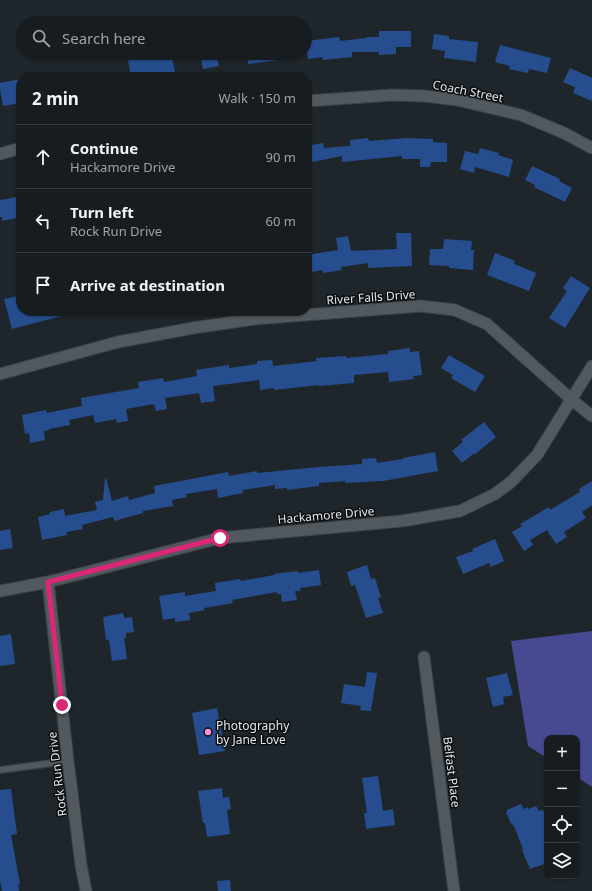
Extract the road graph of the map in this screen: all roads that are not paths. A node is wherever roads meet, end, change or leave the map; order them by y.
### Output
1 (312, 101) edge
2 (592, 148) edge
3 (16, 149) edge
4 (0, 154) edge
5 (312, 314) edge
6 (293, 316) edge
7 (592, 366) edge
8 (0, 374) edge
9 (572, 400) junction
10 (592, 416) edge
11 (48, 582) junction
12 (0, 591) edge
13 (424, 657) dead end
14 (68, 761) junction
15 (0, 770) edge
16 (86, 891) edge
17 (454, 891) edge

1 - 2 street, Coach Street
3 - 4 street
5 - 9 street, River Falls Drive
6 - 8 street, River Falls Drive
7 - 9 street, Hackamore Drive
9 - 10 street, River Falls Drive
9 - 11 street, Hackamore Drive
11 - 12 street, Hackamore Drive
11 - 14 street, Rock Run Drive
13 - 17 street, Belfast Place
14 - 15 lane
14 - 16 street, Rock Run Drive

